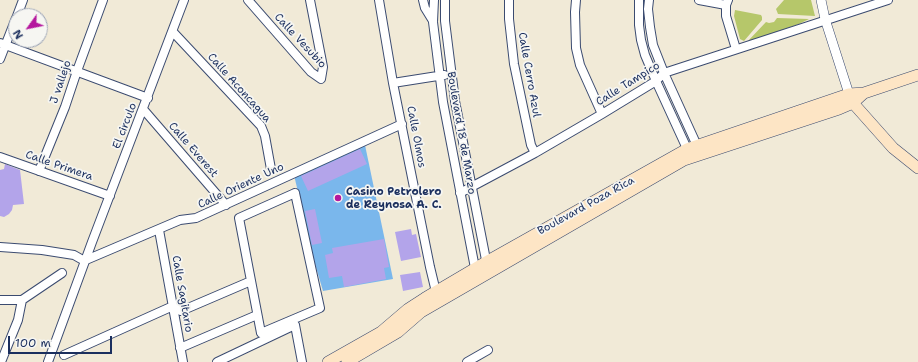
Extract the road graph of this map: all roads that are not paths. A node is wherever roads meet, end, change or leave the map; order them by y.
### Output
1 (103, 0) edge
2 (184, 0) edge
3 (248, 0) edge
4 (310, 0) edge
5 (378, 0) edge
6 (423, 0) edge
7 (434, 0) edge
8 (445, 0) edge
9 (509, 0) edge
10 (576, 0) edge
11 (639, 0) edge
12 (649, 0) edge
13 (700, 0) edge
14 (821, 0) edge
15 (888, 0) edge
16 (727, 3) edge
17 (826, 19) junction
18 (433, 22) junction
19 (172, 32) junction
20 (8, 34) edge
21 (3, 44) edge
22 (736, 49) junction
23 (0, 59) edge
24 (77, 71) junction
25 (664, 73) junction
26 (452, 74) junction
27 (440, 75) junction
28 (918, 75) edge
29 (656, 81) junction
30 (393, 83) junction
31 (148, 98) junction
32 (851, 99) junction
33 (143, 109) junction
34 (602, 114) junction
35 (402, 124) junction
36 (694, 152) junction
37 (535, 153) junction
38 (0, 157) edge
39 (916, 165) edge
40 (270, 169) dead end
41 (40, 171) junction
42 (472, 188) junction
43 (460, 193) junction
44 (110, 196) junction
45 (226, 205) junction
46 (158, 230) junction
47 (0, 247) edge
48 (86, 260) junction
49 (482, 270) junction
50 (62, 273) dead end
51 (251, 281) junction
52 (437, 297) junction
53 (0, 300) edge
54 (22, 300) junction
55 (173, 306) junction
56 (257, 314) junction
57 (54, 346) junction
58 (180, 348) junction
59 (488, 350) dead end
60 (64, 359) edge
61 (1, 362) edge
62 (48, 362) edge
63 (183, 362) edge
64 (217, 362) edge
65 (302, 362) edge
66 (328, 362) edge
67 (347, 362) edge
68 (467, 362) edge

1 - 24 street, J vallejo
2 - 19 street, El circulo
3 - 4 street, Calle Vesubio
5 - 30 street, Calle Olmos
6 - 18 street
7 - 18 street, Boulevard 18 de Marzo
8 - 26 street, Boulevard 18 de Marzo
9 - 37 street, Calle Cerro Azul
10 - 34 street
11 - 29 street
12 - 25 street
13 - 16 street
14 - 17 street
15 - 17 street, Calle Tampico
16 - 22 street
17 - 22 street, Calle Tampico
17 - 32 street
18 - 27 street, Boulevard 18 de Marzo
19 - 31 street, El circulo
19 - 40 street, Calle Aconcagua
20 - 21 street
21 - 23 street
21 - 24 street
22 - 25 street, Calle Tampico
24 - 31 street
24 - 41 street, J vallejo
25 - 29 street, Calle Tampico
25 - 36 street
26 - 27 street
26 - 42 street, Boulevard 18 de Marzo
27 - 30 street
27 - 43 street, Boulevard 18 de Marzo
28 - 32 main road, Boulevard Poza Rica
29 - 34 street, Calle Tampico
29 - 36 street
30 - 35 street, Calle Olmos
31 - 33 street, El circulo
32 - 36 main road, Boulevard Poza Rica
32 - 39 main road
33 - 44 street, El circulo
33 - 45 street, Calle Everest
34 - 37 street, Calle Tampico
35 - 45 street, Calle Oriente Uno
35 - 52 street, Calle Olmos
36 - 49 main road, Boulevard Poza Rica
37 - 42 street, Calle Tampico
38 - 41 street, Calle Primera
41 - 44 street, Calle Primera
42 - 43 street, Calle Tampico
42 - 49 street, Boulevard 18 de Marzo
43 - 49 street, Boulevard 18 de Marzo
44 - 48 street, El circulo
45 - 46 street, Calle Oriente Uno
46 - 48 street, Calle Oriente Uno
46 - 55 street, Calle Sagitario
47 - 48 street
48 - 57 street, El circulo
49 - 52 main road, Boulevard Poza Rica
50 - 54 street
51 - 55 street
51 - 56 street
51 - 56 street
52 - 66 main road, Boulevard Poza Rica
52 - 67 main road, Boulevard Poza Rica
53 - 54 street
54 - 61 street
55 - 58 street, Calle Sagitario
55 - 60 street
56 - 58 street
57 - 60 street
57 - 62 street, El circulo
58 - 63 street, Calle Sagitario
59 - 68 street
64 - 65 street

